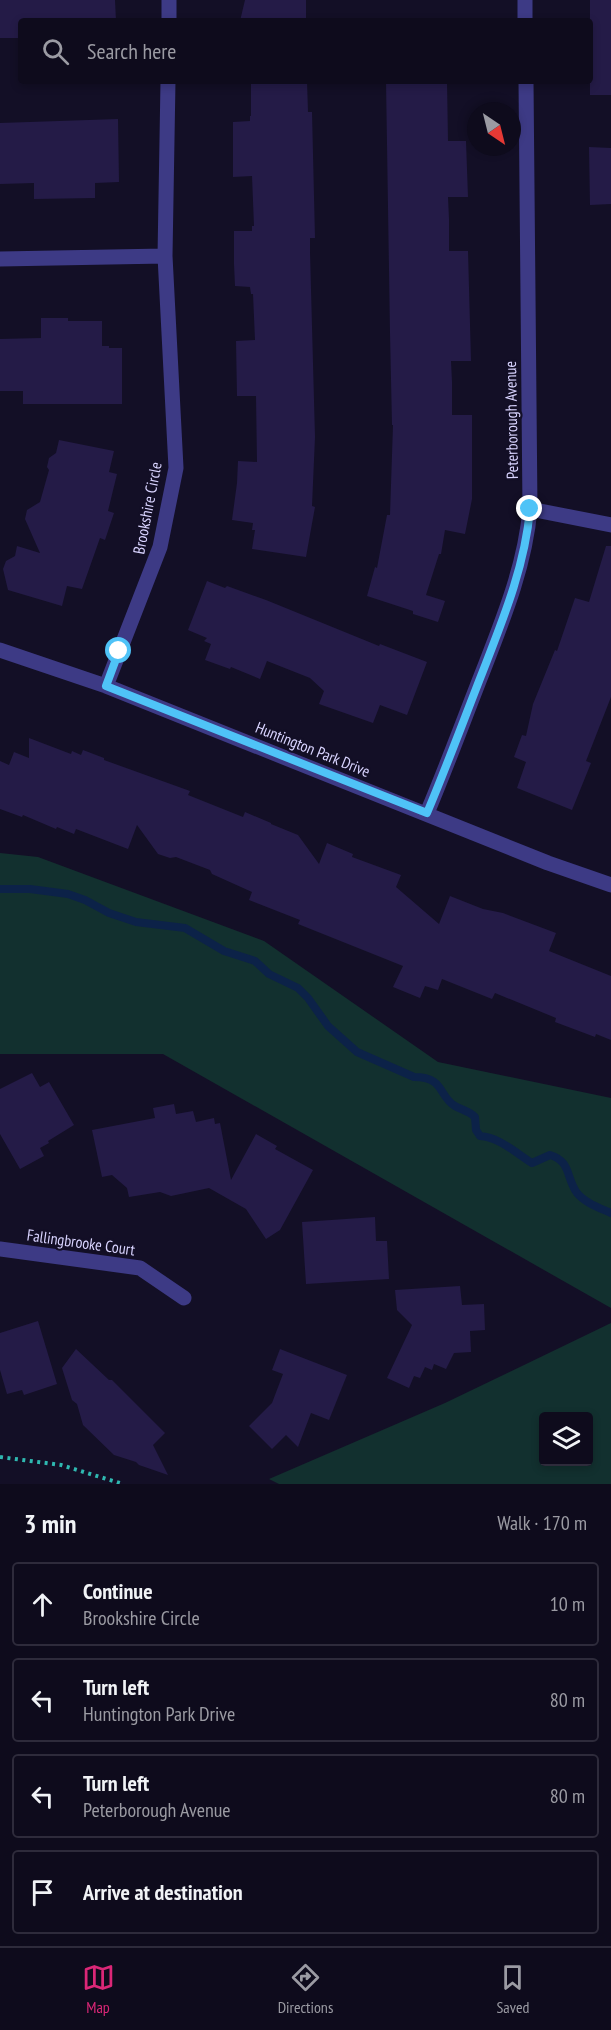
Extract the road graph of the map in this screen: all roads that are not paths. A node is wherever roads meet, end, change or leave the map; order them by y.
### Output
1 (169, 0) edge
2 (525, 0) edge
3 (169, 18) edge
4 (525, 18) edge
5 (168, 84) edge
6 (526, 84) edge
7 (165, 256) junction
8 (0, 259) edge
9 (530, 509) junction
10 (611, 525) edge
11 (0, 650) edge
12 (106, 686) junction
13 (427, 813) junction
14 (611, 885) edge
15 (0, 1249) edge
16 (184, 1298) dead end

1 - 3 street
2 - 4 street
5 - 7 street, Brookshire Circle
6 - 9 street, Peterborough Avenue
7 - 8 street
7 - 12 street, Brookshire Circle
9 - 10 street
9 - 13 street, Peterborough Avenue
11 - 12 street, Huntington Park Drive
12 - 13 street, Huntington Park Drive
13 - 14 street, Huntington Park Drive
15 - 16 street, Fallingbrooke Court

